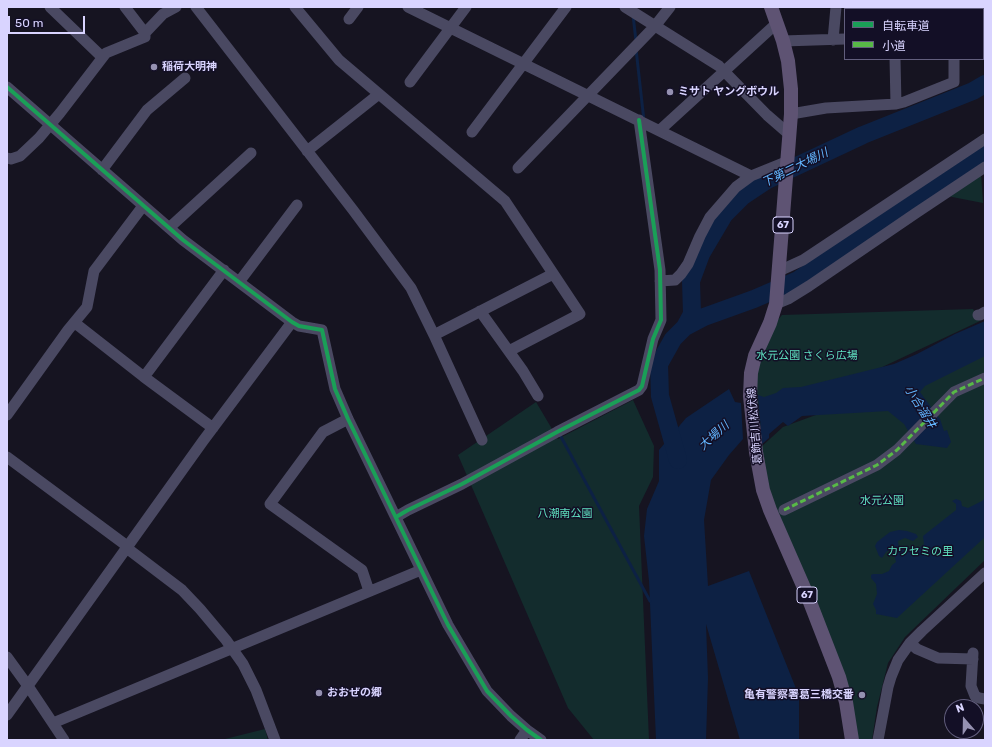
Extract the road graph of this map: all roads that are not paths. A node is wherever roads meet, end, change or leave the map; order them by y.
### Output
1 (50, 7) edge
2 (125, 7) edge
3 (176, 7) edge
4 (196, 7) edge
5 (295, 7) edge
6 (358, 7) edge
7 (408, 7) edge
8 (466, 7) edge
9 (566, 7) edge
10 (625, 7) edge
11 (670, 7) edge
12 (771, 7) edge
13 (836, 7) edge
14 (967, 8) edge
15 (985, 8) edge
16 (349, 19) dead end
17 (777, 23) junction
18 (655, 26) junction
19 (451, 28) junction
20 (145, 33) junction
21 (844, 39) edge
22 (833, 40) junction
23 (783, 41) junction
24 (102, 57) junction
25 (895, 60) edge
26 (954, 60) edge
27 (524, 64) junction
28 (724, 72) junction
29 (185, 78) dead end
30 (410, 82) dead end
31 (7, 87) edge
32 (378, 94) junction
33 (588, 96) junction
34 (896, 104) junction
35 (792, 114) junction
36 (639, 120) junction
37 (50, 125) junction
38 (660, 130) junction
39 (472, 132) dead end
40 (790, 135) junction
41 (985, 139) edge
42 (307, 151) junction
43 (251, 153) dead end
44 (7, 158) edge
45 (788, 167) junction
46 (985, 167) edge
47 (518, 168) dead end
48 (102, 170) junction
49 (751, 176) junction
50 (297, 205) dead end
51 (143, 206) junction
52 (168, 228) junction
53 (224, 270) junction
54 (779, 272) junction
55 (553, 274) junction
56 (660, 280) junction
57 (239, 282) junction
58 (777, 300) junction
59 (480, 311) junction
60 (75, 322) junction
61 (292, 322) junction
62 (434, 335) junction
63 (509, 351) junction
64 (144, 377) junction
65 (985, 378) edge
66 (538, 396) dead end
67 (7, 414) edge
68 (348, 419) junction
69 (213, 428) junction
70 (482, 440) dead end
71 (7, 457) edge
72 (784, 510) dead end
73 (396, 518) junction
74 (128, 549) junction
75 (421, 570) junction
76 (985, 573) edge
77 (369, 591) junction
78 (910, 643) junction
79 (233, 649) junction
80 (7, 657) edge
81 (28, 686) junction
82 (985, 699) edge
83 (7, 715) edge
84 (53, 723) junction
85 (528, 730) junction
86 (64, 740) edge
87 (275, 740) edge
88 (520, 740) edge
89 (541, 740) edge
90 (852, 740) edge
91 (878, 740) edge

1 - 24 street
2 - 20 street
3 - 20 street
4 - 42 street
5 - 32 street
6 - 16 street
7 - 19 street
8 - 19 street
9 - 27 street
10 - 18 street
11 - 18 street
12 - 17 main road, 葛飾吉川松伏線 / 67
13 - 22 street
14 - 15 street
17 - 23 main road, 葛飾吉川松伏線 / 67
17 - 28 street
18 - 28 street
18 - 33 street
19 - 27 street
19 - 30 street
20 - 24 street
21 - 22 street
22 - 23 street
23 - 35 main road, 葛飾吉川松伏線 / 67
24 - 37 street
25 - 34 street
26 - 34 street
27 - 33 street
27 - 39 street
28 - 38 street
28 - 40 street
29 - 48 street
31 - 37 street
32 - 42 street
32 - 55 street
33 - 36 street
33 - 47 street
34 - 35 street
35 - 40 main road, 葛飾吉川松伏線 / 67
36 - 38 street
36 - 56 street
37 - 44 street
37 - 48 street
38 - 49 street
40 - 45 main road, 葛飾吉川松伏線 / 67
41 - 54 street
42 - 62 street
43 - 52 street
45 - 49 street
45 - 54 main road, 葛飾吉川松伏線 / 67
46 - 58 street
48 - 51 street
49 - 56 street
50 - 57 street
51 - 52 street
51 - 60 street
52 - 53 street
53 - 57 street
53 - 64 street
54 - 58 main road, 葛飾吉川松伏線 / 67
55 - 59 street
55 - 63 street
56 - 73 street
57 - 61 street
58 - 90 main road, 葛飾吉川松伏線 / 67
59 - 62 street
59 - 63 street
60 - 64 street
60 - 67 street
61 - 68 street
61 - 69 street
62 - 70 street
63 - 66 street
64 - 69 street
65 - 72 street
68 - 73 street
68 - 77 street
69 - 74 street
71 - 74 street
73 - 75 street
74 - 79 street
74 - 81 street
75 - 77 street
75 - 85 street
76 - 78 street
77 - 79 street
78 - 82 street
78 - 91 street
79 - 84 street
79 - 87 street
80 - 81 street
81 - 83 street
81 - 84 street
84 - 86 street
85 - 88 street
85 - 89 street

